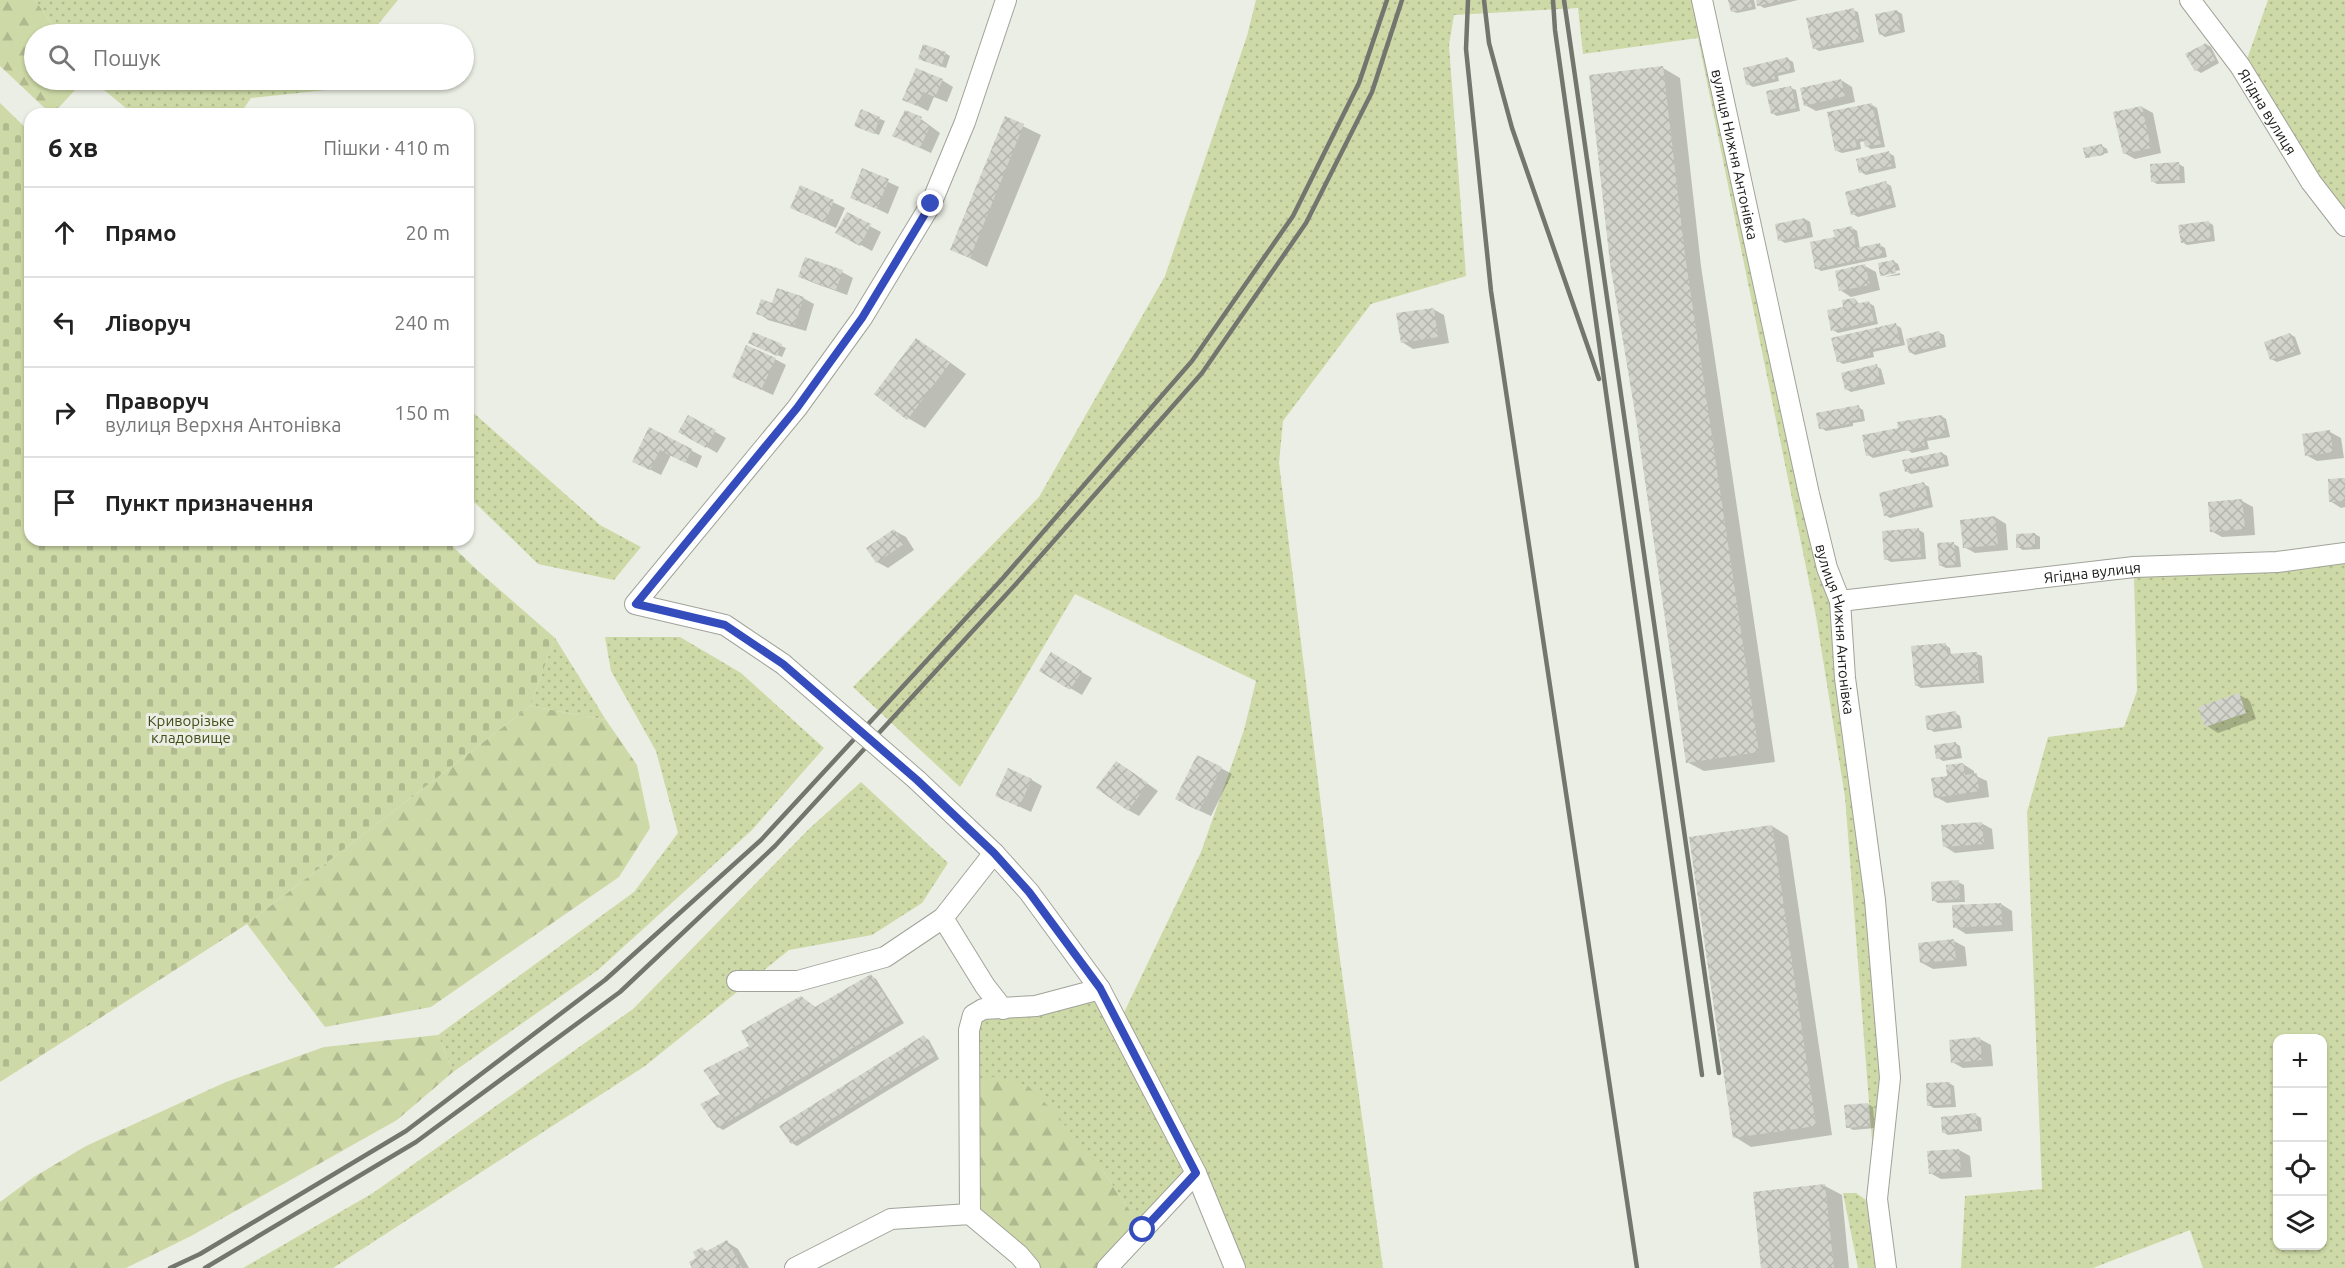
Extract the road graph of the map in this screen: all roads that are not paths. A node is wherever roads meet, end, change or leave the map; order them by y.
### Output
1 (1006, 0) edge
2 (1702, 0) edge
3 (2190, 0) edge
4 (2345, 226) edge
5 (2345, 553) edge
6 (1840, 601) junction
7 (994, 853) junction
8 (943, 918) junction
9 (737, 981) dead end
10 (1100, 988) junction
11 (1003, 1010) junction
12 (1196, 1173) junction
13 (970, 1214) junction
14 (795, 1268) edge
15 (1030, 1268) edge
16 (1107, 1268) edge
17 (1235, 1268) edge
18 (1886, 1268) edge

1 - 7 street, bridge
2 - 6 street, вулиця Нижня Антонівка
3 - 4 street, Ягідна вулиця
5 - 6 street, Ягідна вулиця
6 - 18 street, вулиця Нижня Антонівка
7 - 8 street
7 - 10 street
8 - 9 street
8 - 11 street
10 - 11 street
10 - 12 street
11 - 13 street
12 - 16 street
12 - 17 street
13 - 14 street
13 - 15 street

